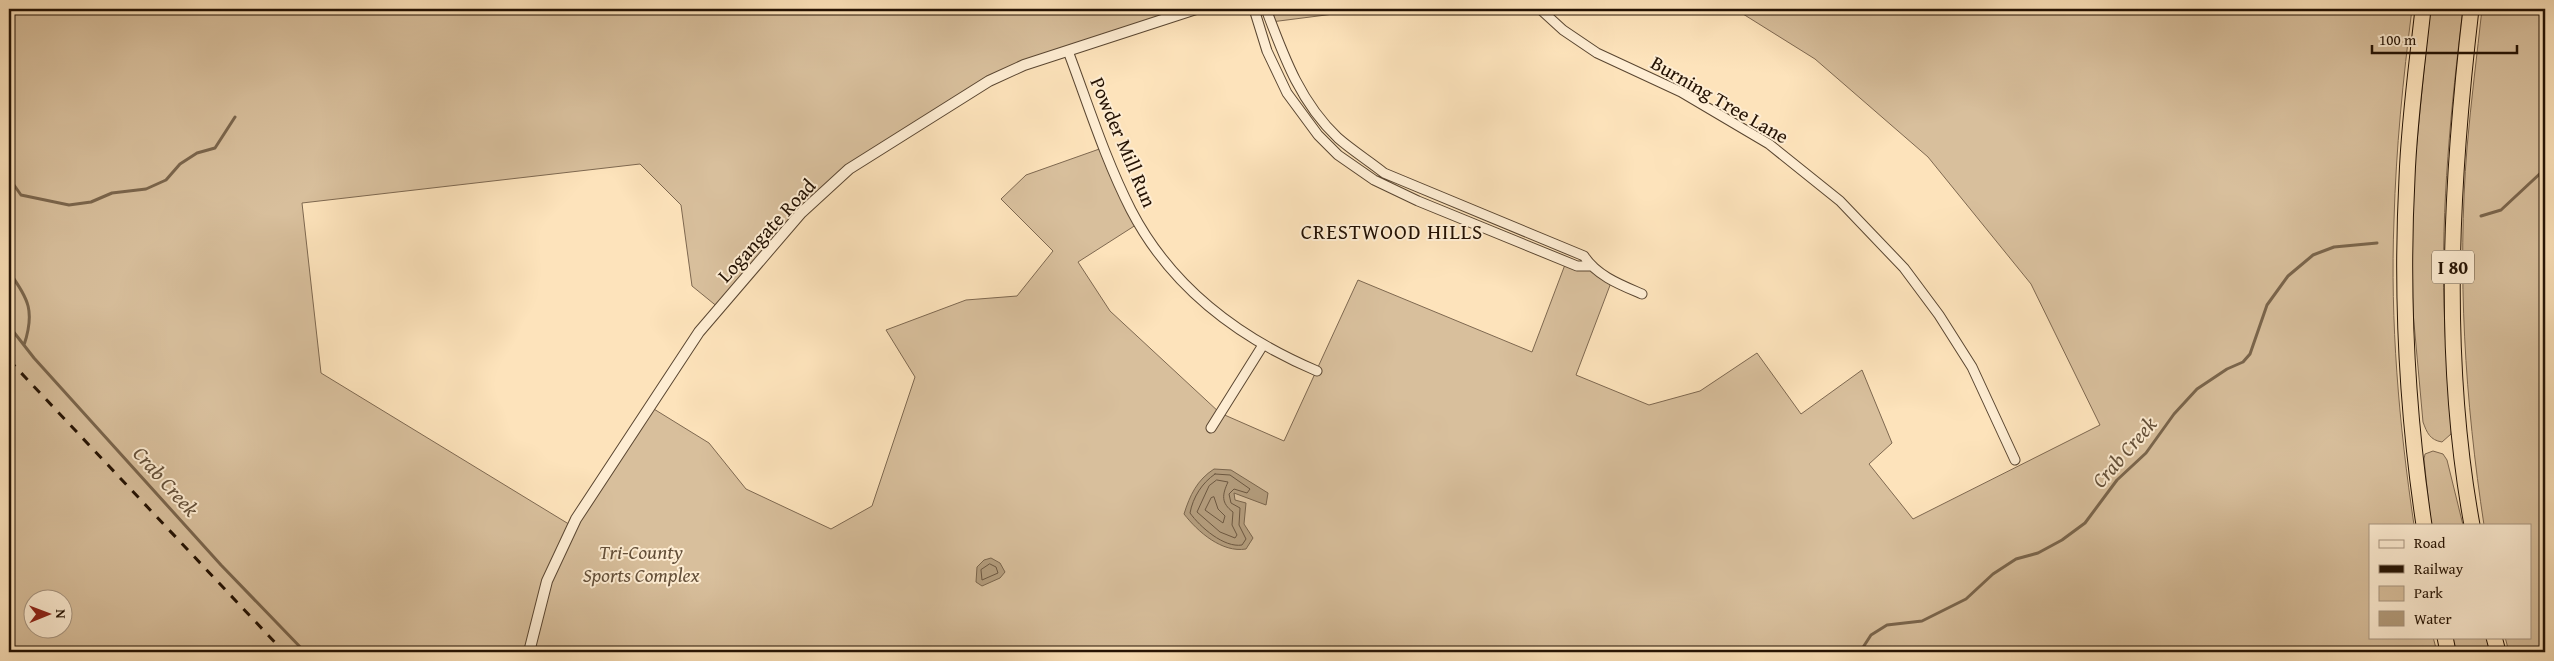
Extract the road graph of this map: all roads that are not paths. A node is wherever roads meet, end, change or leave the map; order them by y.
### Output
1 (1196, 9) edge
2 (1254, 9) edge
3 (1266, 9) edge
4 (1540, 9) edge
5 (2423, 9) edge
6 (2471, 9) edge
7 (1068, 50) junction
8 (1384, 173) junction
9 (1379, 182) junction
10 (1591, 266) junction
11 (1642, 294) dead end
12 (1263, 345) junction
13 (1317, 371) dead end
14 (1211, 428) dead end
15 (2015, 460) dead end
16 (2424, 524) edge
17 (2472, 524) edge
18 (2444, 638) edge
19 (2494, 638) edge
20 (529, 652) edge
21 (2448, 652) edge
22 (2498, 652) edge

1 - 7 street, Logangate Road
2 - 9 street
3 - 8 street
4 - 15 street, Burning Tree Lane
5 - 16 highway, I 80
6 - 17 highway, I 80
7 - 12 street, Powder Mill Run
7 - 20 street, Logangate Road
8 - 9 street
8 - 10 street
9 - 10 street
10 - 11 street
12 - 13 street, Powder Mill Run
12 - 14 street
18 - 21 highway
19 - 22 highway

